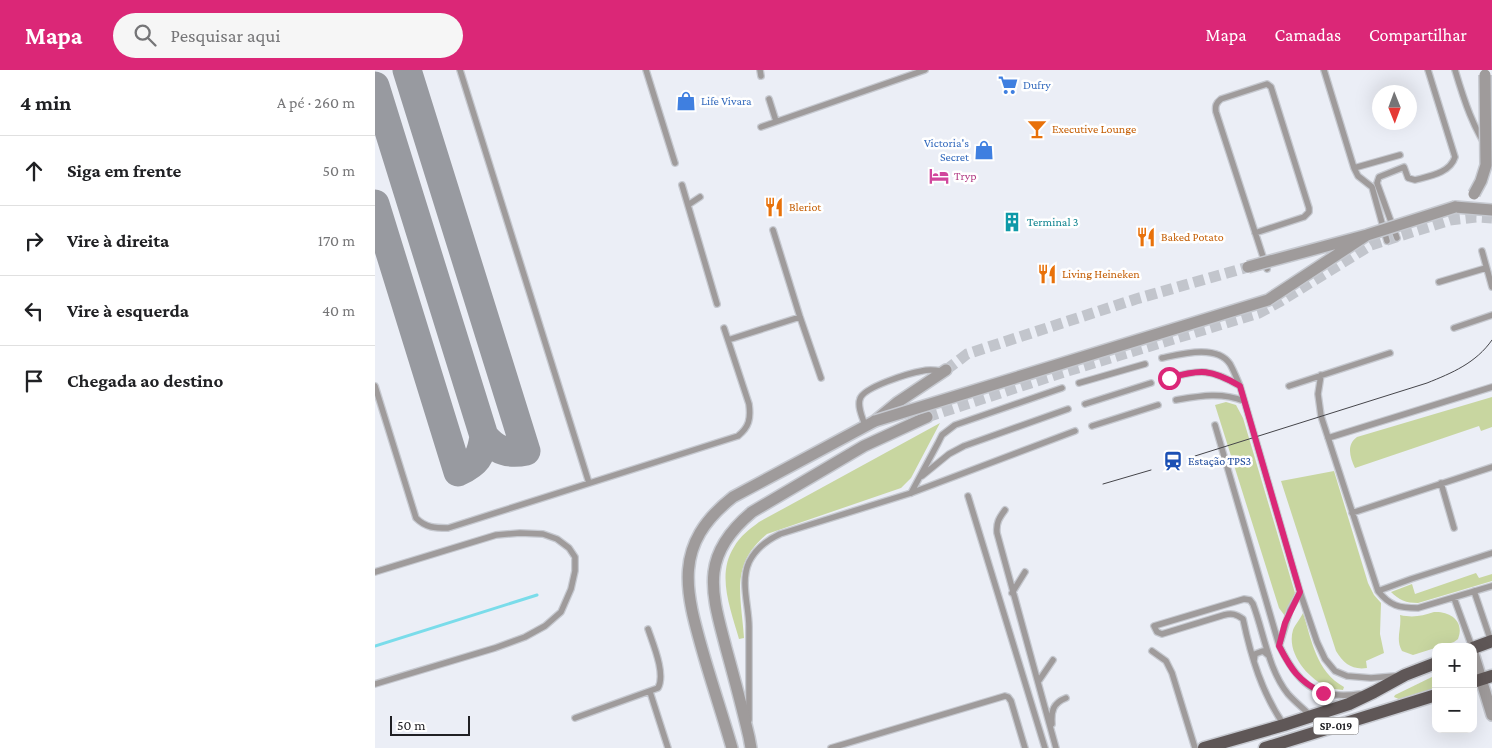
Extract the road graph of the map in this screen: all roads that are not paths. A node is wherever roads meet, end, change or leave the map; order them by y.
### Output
1 (460, 70) edge
2 (646, 70) edge
3 (925, 70) edge
4 (1324, 70) edge
5 (1428, 70) edge
6 (1455, 70) edge
7 (1485, 70) edge
8 (769, 99) dead end
9 (776, 121) junction
10 (761, 127) dead end
11 (1400, 155) dead end
12 (1492, 155) edge
13 (675, 163) dead end
14 (1353, 168) junction
15 (681, 185) dead end
16 (700, 197) dead end
17 (688, 205) junction
18 (1455, 207) junction
19 (1492, 210) edge
20 (773, 230) dead end
21 (1255, 233) junction
22 (1367, 236) junction
23 (1397, 238) dead end
24 (1387, 241) dead end
25 (1482, 251) dead end
26 (1248, 267) tunnel mouth
27 (1487, 268) junction
28 (1267, 269) dead end
29 (1439, 282) dead end
30 (1492, 287) edge
31 (717, 304) dead end
32 (1492, 315) edge
33 (799, 317) junction
34 (724, 328) dead end
35 (1454, 328) dead end
36 (728, 340) junction
37 (1389, 353) dead end
38 (1162, 358) dead end
39 (1145, 364) dead end
40 (945, 371) joint
41 (1321, 375) junction
42 (821, 378) dead end
43 (1169, 378) dead end
44 (1079, 383) dead end
45 (1151, 383) dead end
46 (375, 386) edge
47 (1240, 386) junction
48 (1289, 386) dead end
49 (1492, 387) edge
50 (1062, 388) dead end
51 (1176, 400) dead end
52 (1244, 401) junction
53 (1085, 404) dead end
54 (1158, 405) dead end
55 (1068, 409) dead end
56 (927, 416) tunnel mouth
57 (870, 423) junction
58 (1215, 425) dead end
59 (1092, 426) dead end
60 (885, 430) dead end
61 (1075, 431) dead end
62 (1328, 438) junction
63 (863, 446) junction
64 (1492, 467) edge
65 (919, 479) junction
66 (589, 483) junction
67 (1441, 483) junction
68 (911, 493) junction
69 (968, 496) dead end
70 (1005, 510) dead end
71 (1352, 513) junction
72 (1454, 528) dead end
73 (1492, 553) edge
74 (375, 572) edge
75 (1025, 572) dead end
76 (1492, 586) edge
77 (1378, 591) junction
78 (1473, 591) junction
79 (1300, 592) junction
80 (1012, 593) junction
81 (1454, 598) junction
82 (648, 629) dead end
83 (1471, 643) edge
84 (1491, 643) edge
85 (1279, 646) junction
86 (1477, 646) edge
87 (1153, 651) dead end
88 (1270, 658) junction
89 (1053, 660) dead end
90 (1254, 662) junction
91 (1432, 664) edge
92 (1477, 664) edge
93 (1405, 675) junction
94 (1482, 680) edge
95 (1038, 682) junction
96 (375, 684) edge
97 (650, 692) junction
98 (1374, 692) junction
99 (1432, 696) edge
100 (1066, 698) dead end
101 (1492, 715) edge
102 (1312, 717) junction
103 (575, 718) dead end
104 (1284, 725) junction
105 (1052, 736) junction
106 (750, 743) edge
107 (668, 748) edge
108 (732, 748) edge
109 (831, 748) edge
110 (1025, 748) edge
111 (1045, 748) edge
112 (1056, 748) edge
113 (1195, 748) edge
114 (1204, 748) edge
115 (1265, 748) edge

1 - 66 lane
2 - 13 lane
3 - 9 lane
4 - 14 lane
5 - 23 lane
6 - 12 lane
7 - 18 street, bridge
8 - 9 lane
9 - 10 lane
11 - 14 lane
14 - 24 lane
15 - 17 lane
16 - 17 lane
17 - 31 lane
18 - 19 street
18 - 22 street, bridge
20 - 33 lane
21 - 21 lane
21 - 28 lane
22 - 26 street, bridge
22 - 57 street, bridge
25 - 27 lane
27 - 29 lane
27 - 30 lane
32 - 35 lane
33 - 36 lane
33 - 42 lane
34 - 36 lane
36 - 66 lane
37 - 41 lane
38 - 47 lane
39 - 44 lane
40 - 57 street
40 - 57 lane
41 - 48 lane
41 - 62 lane
43 - 47 lane
45 - 53 lane
46 - 66 lane
47 - 52 lane
49 - 62 lane
50 - 65 lane
51 - 52 lane
52 - 79 lane
54 - 59 lane
55 - 65 lane
56 - 63 street
57 - 108 street
58 - 85 lane
60 - 63 lane
61 - 68 lane
62 - 71 lane
63 - 106 street
64 - 67 lane
65 - 68 lane
67 - 71 lane
67 - 72 lane
68 - 106 lane
69 - 111 lane
70 - 80 lane
71 - 77 lane
73 - 77 lane
74 - 96 lane
75 - 80 lane
76 - 78 lane
77 - 81 lane
78 - 81 lane
78 - 84 lane
79 - 85 lane
79 - 93 lane
80 - 95 lane
81 - 83 lane
82 - 97 lane
84 - 86 main road
85 - 98 lane
87 - 113 lane
88 - 90 lane
88 - 90 lane
88 - 102 lane
89 - 95 lane
90 - 104 lane
91 - 93 main road, SP-019
92 - 94 street
93 - 98 main road, SP-019
94 - 101 street
95 - 105 lane
97 - 103 lane
97 - 107 lane
98 - 102 main road, SP-019
99 - 115 main road, SP-019
100 - 105 lane
102 - 104 main road, SP-019
104 - 114 main road, SP-019
105 - 112 lane
109 - 110 lane

